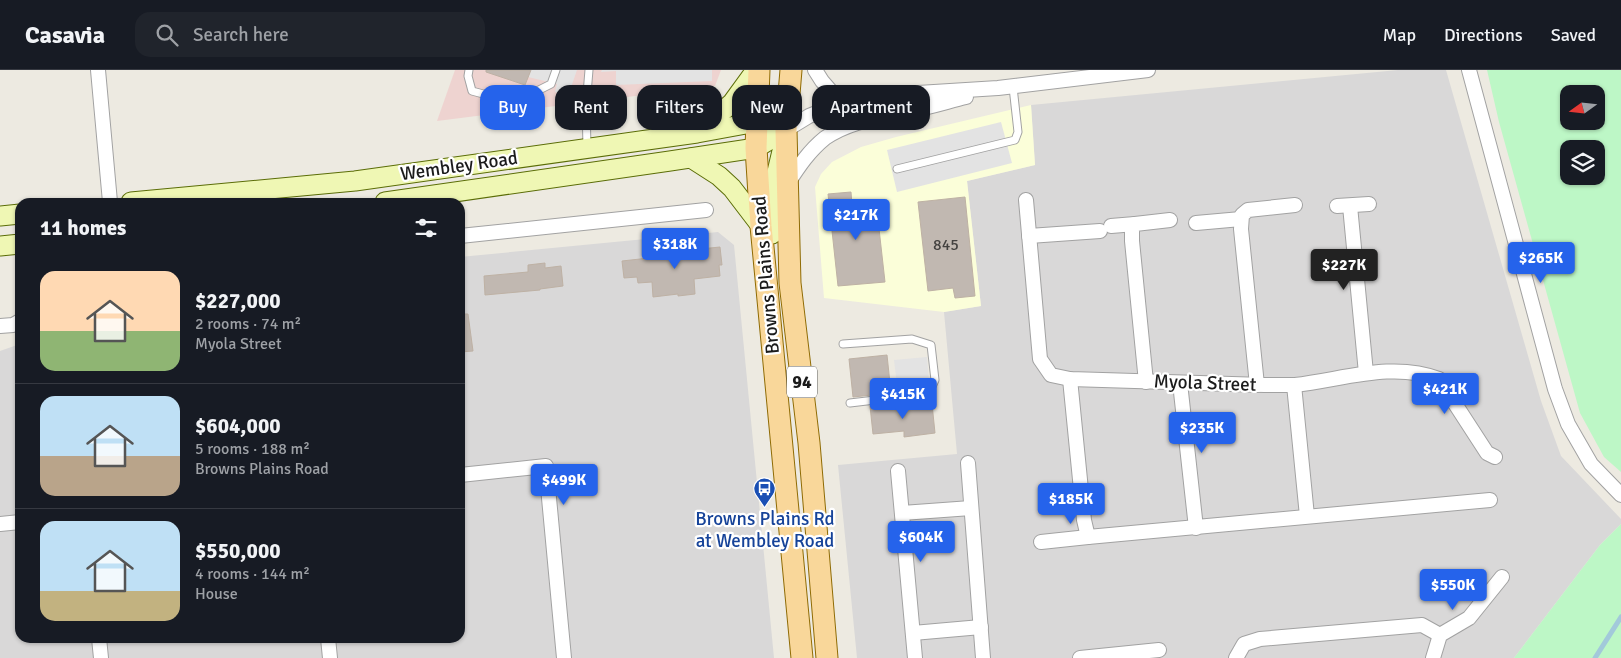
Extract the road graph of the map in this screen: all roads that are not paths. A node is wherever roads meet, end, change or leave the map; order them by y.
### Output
1 (98, 70) edge
2 (469, 70) edge
3 (556, 70) edge
4 (589, 70) edge
5 (758, 70) edge
6 (791, 70) edge
7 (815, 70) edge
8 (1148, 70) edge
9 (1469, 70) edge
10 (758, 85) edge
11 (790, 85) edge
12 (825, 85) edge
13 (1013, 87) junction
14 (998, 88) junction
15 (930, 92) edge
16 (732, 127) edge
17 (757, 130) edge
18 (786, 130) junction
19 (697, 133) junction
20 (587, 148) junction
21 (756, 148) junction
22 (691, 158) junction
23 (897, 169) dead end
24 (787, 184) junction
25 (110, 198) edge
26 (174, 198) edge
27 (413, 198) edge
28 (1026, 200) dead end
29 (1369, 204) dead end
30 (1295, 205) dead end
31 (706, 210) dead end
32 (15, 214) edge
33 (0, 216) edge
34 (1241, 219) junction
35 (1170, 220) dead end
36 (1196, 223) dead end
37 (1136, 224) junction
38 (761, 226) junction
39 (465, 235) edge
40 (1029, 236) junction
41 (15, 244) edge
42 (0, 246) edge
43 (768, 286) junction
44 (15, 324) edge
45 (0, 326) edge
46 (843, 344) dead end
47 (1366, 373) junction
48 (1070, 379) junction
49 (1146, 382) junction
50 (1180, 383) junction
51 (1257, 385) junction
52 (1294, 385) junction
53 (850, 403) dead end
54 (1495, 457) dead end
55 (968, 464) dead end
56 (898, 471) dead end
57 (465, 474) edge
58 (1621, 495) edge
59 (1490, 500) dead end
60 (971, 508) junction
61 (902, 513) junction
62 (1307, 516) junction
63 (15, 522) edge
64 (0, 524) edge
65 (1196, 528) junction
66 (1088, 537) junction
67 (1041, 542) dead end
68 (1502, 578) dead end
69 (981, 627) junction
70 (912, 633) junction
71 (1440, 635) junction
72 (100, 643) edge
73 (328, 643) edge
74 (1159, 650) dead end
75 (1105, 657) edge
76 (101, 658) edge
77 (330, 658) edge
78 (564, 658) edge
79 (802, 658) edge
80 (827, 658) edge
81 (915, 658) edge
82 (983, 658) edge
83 (1080, 658) edge
84 (1236, 658) edge
85 (1432, 658) edge

1 - 25 street
2 - 3 lane
4 - 20 lane
5 - 10 main road, Browns Plains Road / 94
5 - 19 main road
6 - 11 main road, Browns Plains Road / 94
7 - 12 street
8 - 13 street, Wembley Road
9 - 58 street
13 - 14 street, Wembley Road
13 - 23 lane
14 - 15 street, Wembley Road
14 - 24 street, Wembley Road
16 - 19 main road, Wembley Road
17 - 21 main road, Browns Plains Road / 94
18 - 21 main road, Wembley Road
18 - 24 main road, Browns Plains Road / 94
18 - 43 main road
19 - 20 main road, Wembley Road
20 - 26 main road, Wembley Road
21 - 22 main road, Wembley Road
21 - 38 main road, Browns Plains Road / 94
22 - 27 main road, Wembley Road
22 - 38 main road
24 - 80 main road, Browns Plains Road / 94
28 - 40 street, Myola Street
29 - 47 street
30 - 34 street
31 - 39 street
32 - 33 main road
34 - 36 street
34 - 51 street
35 - 37 street
37 - 40 street
37 - 49 street
38 - 43 main road, Browns Plains Road / 94
40 - 48 street, Myola Street
41 - 42 main road
43 - 79 main road, Browns Plains Road / 94
44 - 45 street
46 - 53 lane
47 - 52 street, Myola Street
47 - 54 street, Myola Street
48 - 49 street, Myola Street
48 - 66 street
49 - 50 street, Myola Street
50 - 51 street, Myola Street
50 - 65 street
51 - 52 street, Myola Street
52 - 62 street
55 - 60 street
56 - 61 street
57 - 78 street
59 - 62 street
60 - 61 street
60 - 69 street
61 - 70 street
62 - 65 street
63 - 64 street
65 - 66 street
66 - 67 street
68 - 71 street
69 - 70 street
69 - 82 street
70 - 81 street
71 - 84 street
71 - 85 street
72 - 76 street
73 - 77 street
74 - 75 street
75 - 83 street

